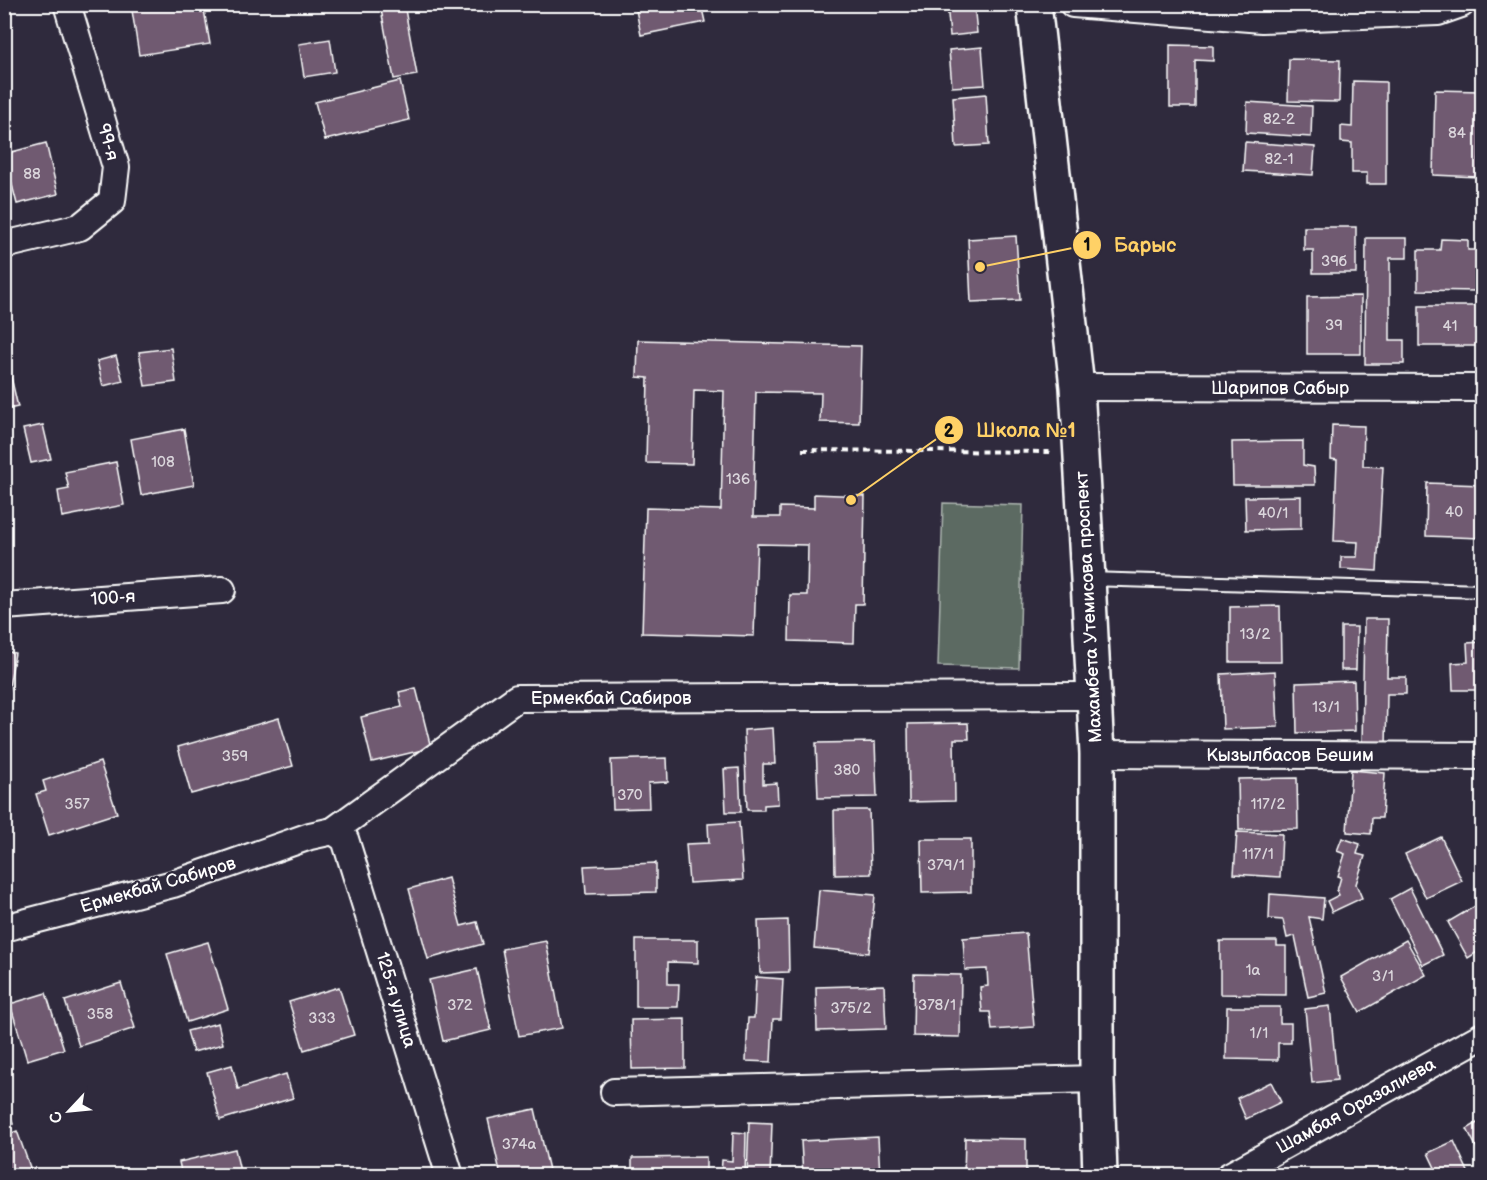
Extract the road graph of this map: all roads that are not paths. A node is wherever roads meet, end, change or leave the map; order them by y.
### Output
1 (67, 4) edge
2 (1034, 4) edge
3 (1073, 4) edge
4 (1461, 4) edge
5 (4, 245) edge
6 (1077, 387) junction
7 (1482, 388) edge
8 (1088, 579) junction
9 (222, 590) dead end
10 (1482, 591) edge
11 (4, 606) edge
12 (1094, 696) junction
13 (1097, 754) junction
14 (1482, 756) edge
15 (333, 831) junction
16 (4, 928) edge
17 (1482, 1036) edge
18 (1097, 1079) junction
19 (614, 1092) dead end
20 (450, 1176) edge
21 (1100, 1176) edge
22 (1229, 1176) edge

1 - 5 street, 99-я
2 - 6 street, Махамбета Утемисова проспект
3 - 4 street
6 - 7 street, Шарипов Сабыр
6 - 8 street, Махамбета Утемисова проспект
8 - 10 lane
8 - 12 street, Махамбета Утемисова проспект
9 - 11 street, 100-я
12 - 13 street, Махамбета Утемисова проспект
12 - 15 street, Ермекбай Сабиров
13 - 14 street, Кызылбасов Бешим
13 - 18 street, Махамбета Утемисова проспект
15 - 16 street, Ермекбай Сабиров
15 - 20 street, 125-я улица
17 - 22 street, Шамбая Оразалиева
18 - 19 street
18 - 21 street, Махамбета Утемисова проспект

